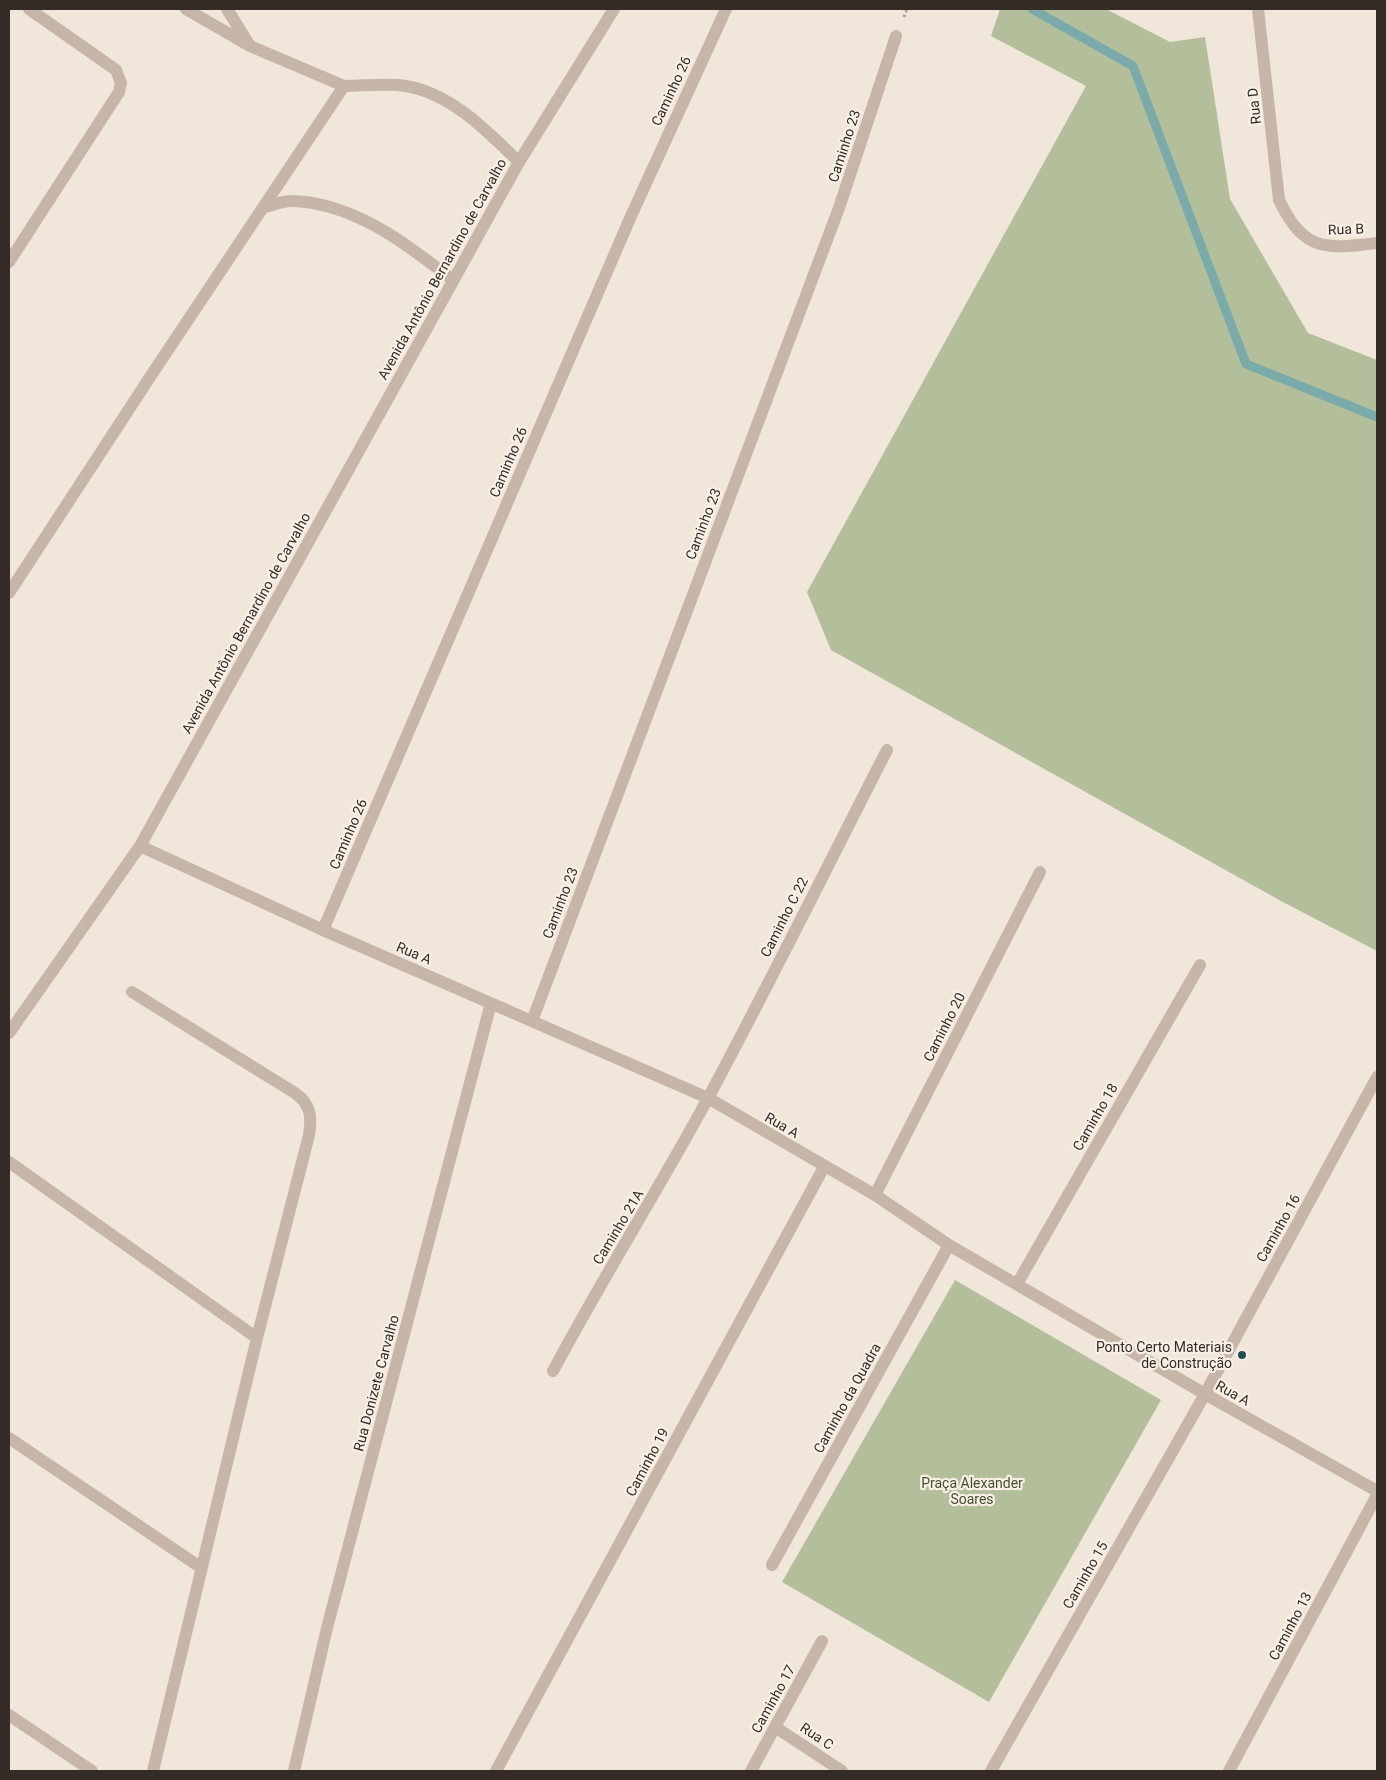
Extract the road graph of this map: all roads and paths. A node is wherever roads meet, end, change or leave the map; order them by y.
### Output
1 (30, 9) edge
2 (186, 9) edge
3 (226, 9) edge
4 (614, 9) edge
5 (726, 9) edge
6 (1258, 9) edge
7 (896, 36) dead end
8 (250, 46) junction
9 (344, 86) junction
10 (520, 162) junction
11 (1279, 200) joint
12 (265, 207) junction
13 (1377, 243) edge
14 (9, 262) edge
15 (453, 280) junction
16 (9, 593) edge
17 (887, 750) dead end
18 (140, 846) junction
19 (1040, 872) dead end
20 (322, 930) junction
21 (1200, 965) dead end
22 (132, 992) dead end
23 (491, 1003) junction
24 (532, 1021) junction
25 (9, 1033) edge
26 (1377, 1077) edge
27 (708, 1098) junction
28 (9, 1162) edge
29 (824, 1166) junction
30 (875, 1196) junction
31 (949, 1245) junction
32 (1017, 1284) junction
33 (257, 1338) junction
34 (553, 1370) dead end
35 (1205, 1394) junction
36 (9, 1438) edge
37 (1377, 1493) edge
38 (772, 1565) dead end
39 (200, 1567) junction
40 (822, 1641) dead end
41 (9, 1715) edge
42 (775, 1726) junction
43 (92, 1771) edge
44 (153, 1771) edge
45 (294, 1771) edge
46 (496, 1771) edge
47 (751, 1771) edge
48 (842, 1771) edge
49 (991, 1771) edge
50 (1229, 1771) edge

1 - 14 street
2 - 8 street
3 - 8 street
4 - 10 street
5 - 20 street, Caminho 26
6 - 11 street, Rua D
7 - 24 street, Caminho 23
8 - 9 street
9 - 10 street, Avenida Antônio Bernardino de Carvalho
9 - 12 street
10 - 15 street, Avenida Antônio Bernardino de Carvalho
11 - 13 street, Rua B
12 - 15 street
12 - 16 street
15 - 18 street, Avenida Antônio Bernardino de Carvalho
17 - 27 street, Caminho C 22
18 - 20 street, Rua A
18 - 25 street, Avenida Antônio Bernardino de Carvalho
19 - 30 street, Caminho 20
20 - 23 street, Rua A
21 - 32 street, Caminho 18
22 - 33 street
23 - 24 street, Rua A
23 - 45 street, Rua Donizete Carvalho
24 - 27 street, Rua A
26 - 35 street, Caminho 16
27 - 29 street, Rua A
27 - 34 street, Caminho 21A
28 - 33 street
29 - 30 street, Rua A
29 - 46 street, Caminho 19
30 - 31 street, Rua A
31 - 32 street, Rua A
31 - 38 street, Caminho da Quadra
32 - 35 street, Rua A
33 - 39 street
35 - 37 street, Rua A
35 - 49 street, Caminho 15
36 - 39 street
37 - 50 street, Caminho 13
39 - 44 street
40 - 42 street, Caminho 17
41 - 43 street
42 - 47 street, Caminho 17
42 - 48 street, Rua C

